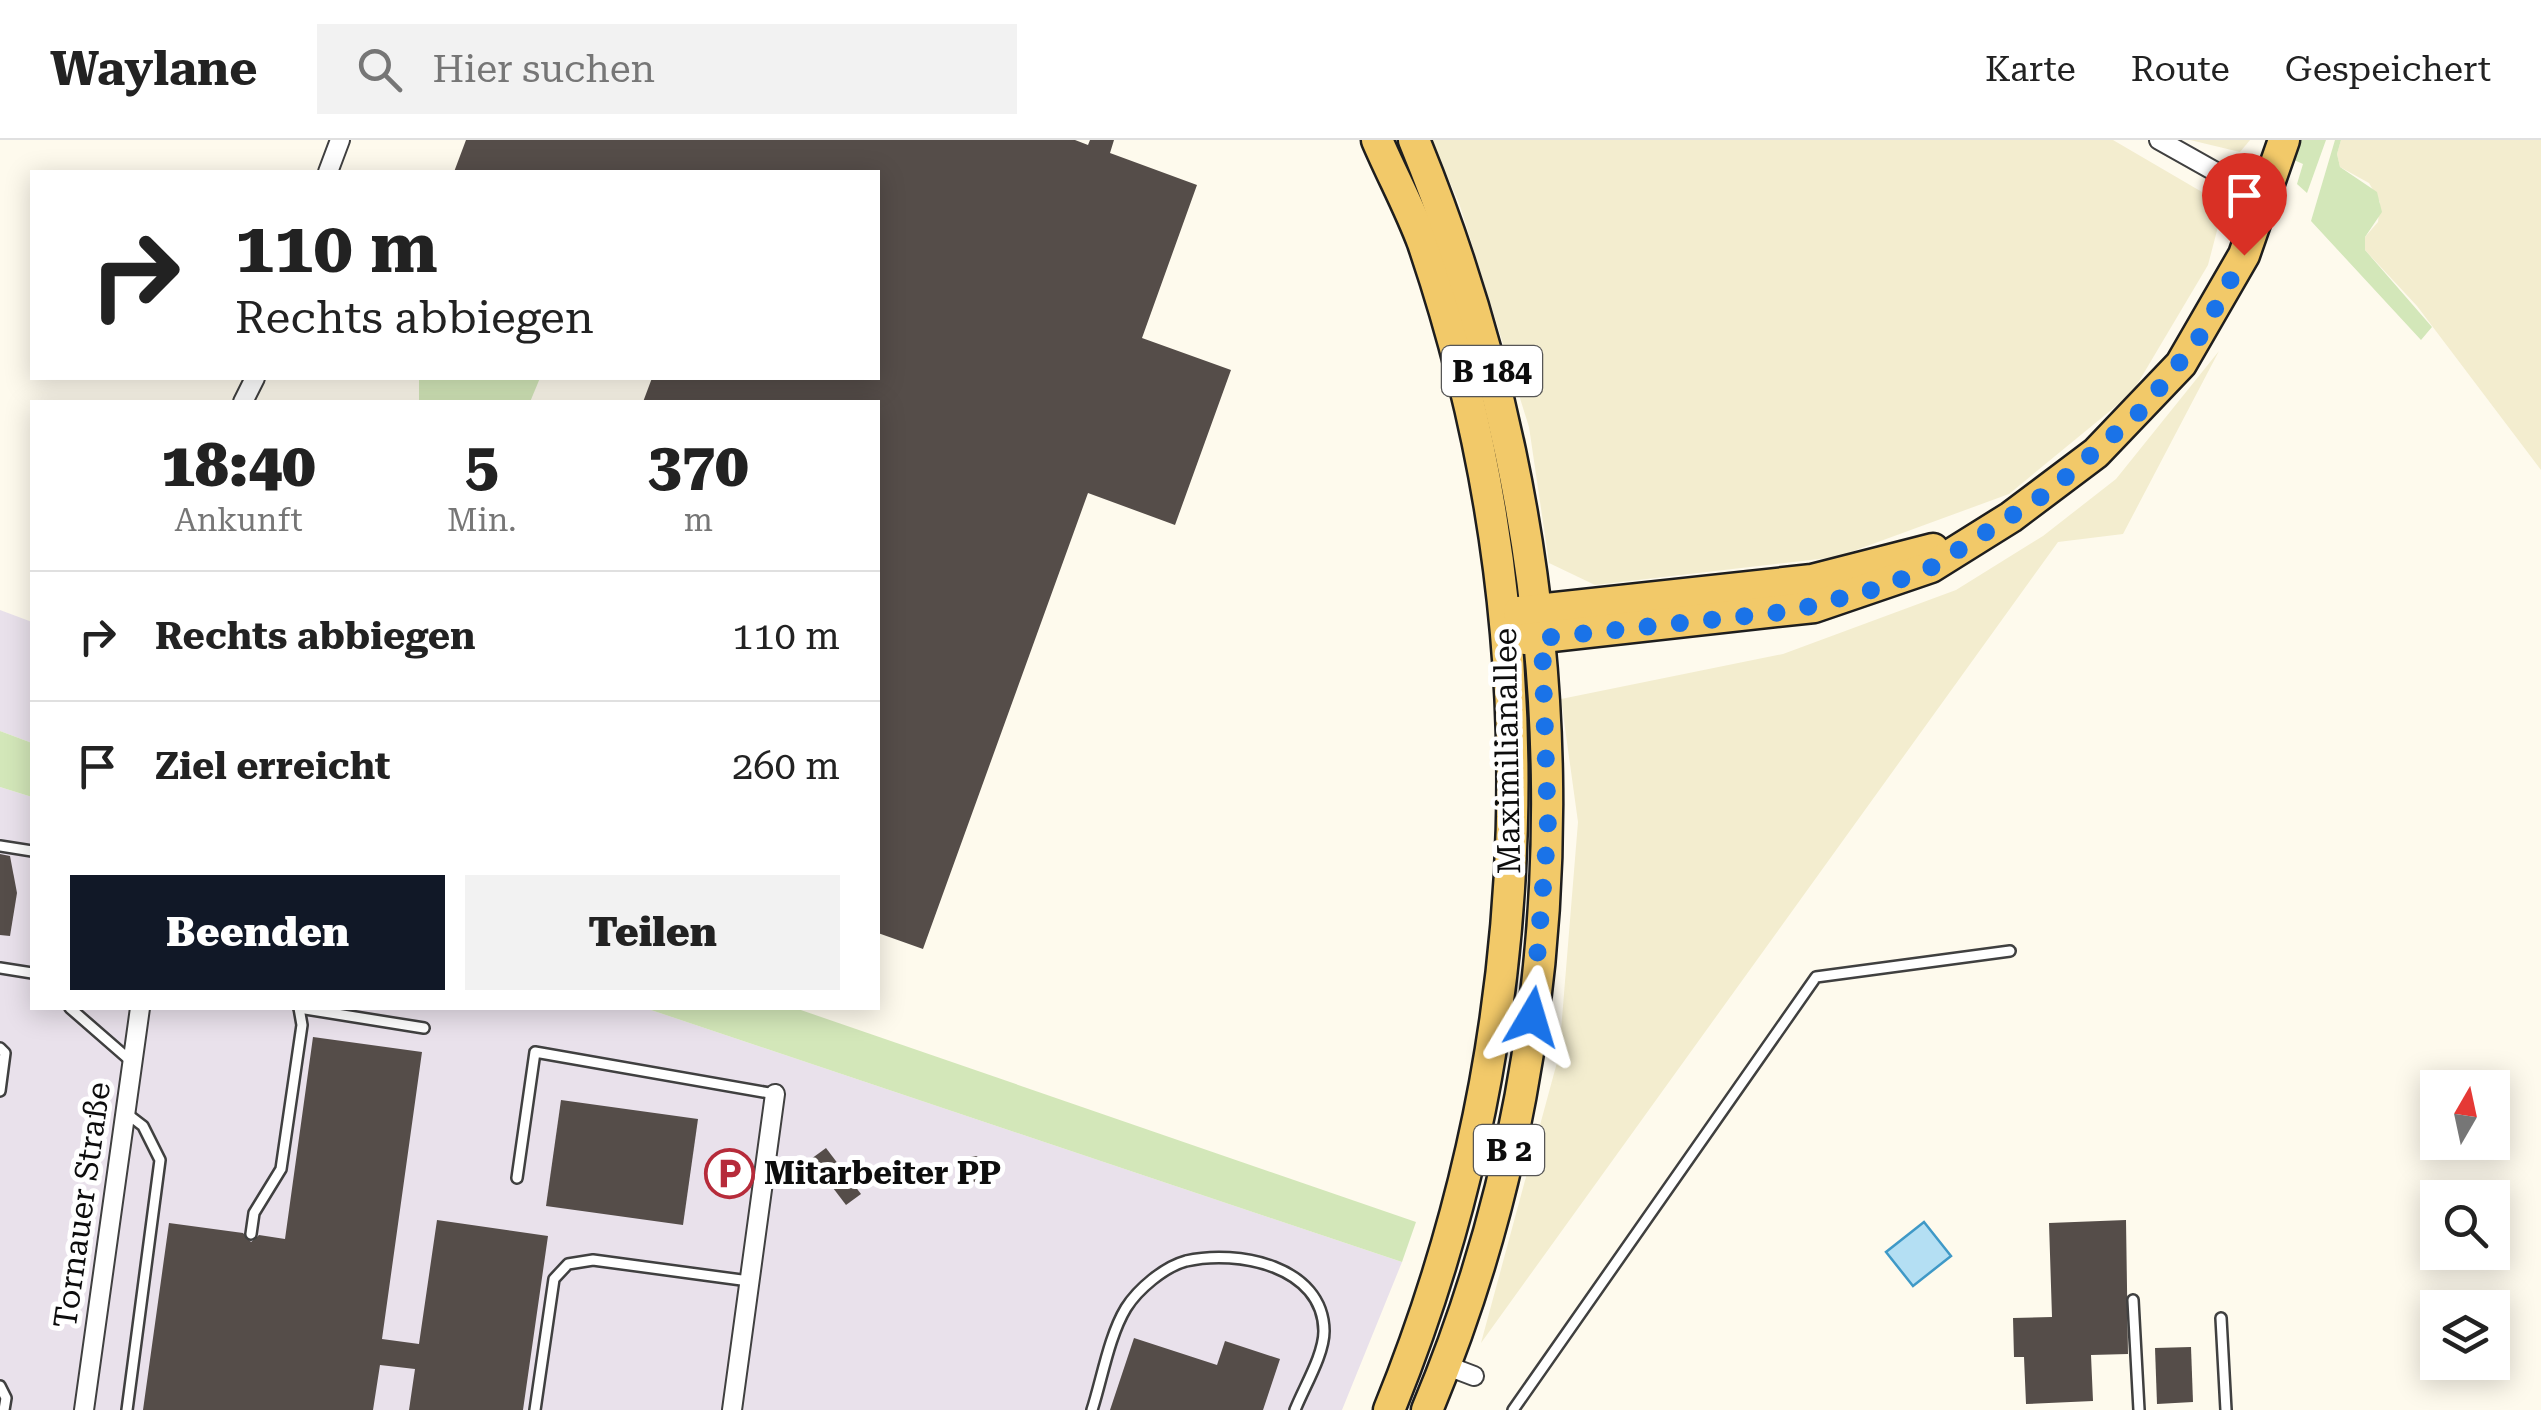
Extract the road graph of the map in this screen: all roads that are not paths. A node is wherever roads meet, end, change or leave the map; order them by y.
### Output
1 (340, 140) edge
2 (1377, 140) edge
3 (1414, 140) edge
4 (2159, 140) edge
5 (2284, 140) edge
6 (329, 170) edge
7 (2264, 199) junction
8 (1540, 624) junction
9 (1507, 627) junction
10 (0, 846) edge
11 (30, 851) edge
12 (2010, 952) dead end
13 (0, 968) edge
14 (30, 973) edge
15 (72, 1010) edge
16 (140, 1010) edge
17 (300, 1010) edge
18 (312, 1010) edge
19 (424, 1028) dead end
20 (0, 1048) edge
21 (132, 1062) junction
22 (0, 1091) edge
23 (774, 1094) joint
24 (125, 1112) junction
25 (517, 1178) dead end
26 (251, 1234) dead end
27 (749, 1281) junction
28 (2133, 1300) dead end
29 (2221, 1318) dead end
30 (0, 1386) edge
31 (4, 1410) edge
32 (84, 1410) edge
33 (128, 1410) edge
34 (535, 1410) edge
35 (732, 1410) edge
36 (1092, 1410) edge
37 (1296, 1410) edge
38 (1389, 1410) edge
39 (1428, 1410) edge
40 (1513, 1410) edge
41 (2139, 1410) edge
42 (2226, 1410) edge

1 - 6 street
2 - 9 main road, B 184
3 - 8 main road, Maximilianallee / B 184
4 - 7 street
5 - 7 main road
7 - 8 main road
8 - 9 main road
8 - 39 main road, Maximilianallee / B 2
9 - 38 main road, Maximilianallee / B 2
10 - 11 lane
12 - 40 lane
13 - 14 lane
15 - 21 lane
16 - 21 street, Tornauer Straße
17 - 26 lane
18 - 19 lane
20 - 22 lane
21 - 24 street, Tornauer Straße
23 - 25 lane
23 - 27 street
24 - 32 street, Tornauer Straße
24 - 33 lane
27 - 34 lane
27 - 35 street
28 - 41 lane
29 - 42 lane
30 - 31 lane
36 - 37 lane

